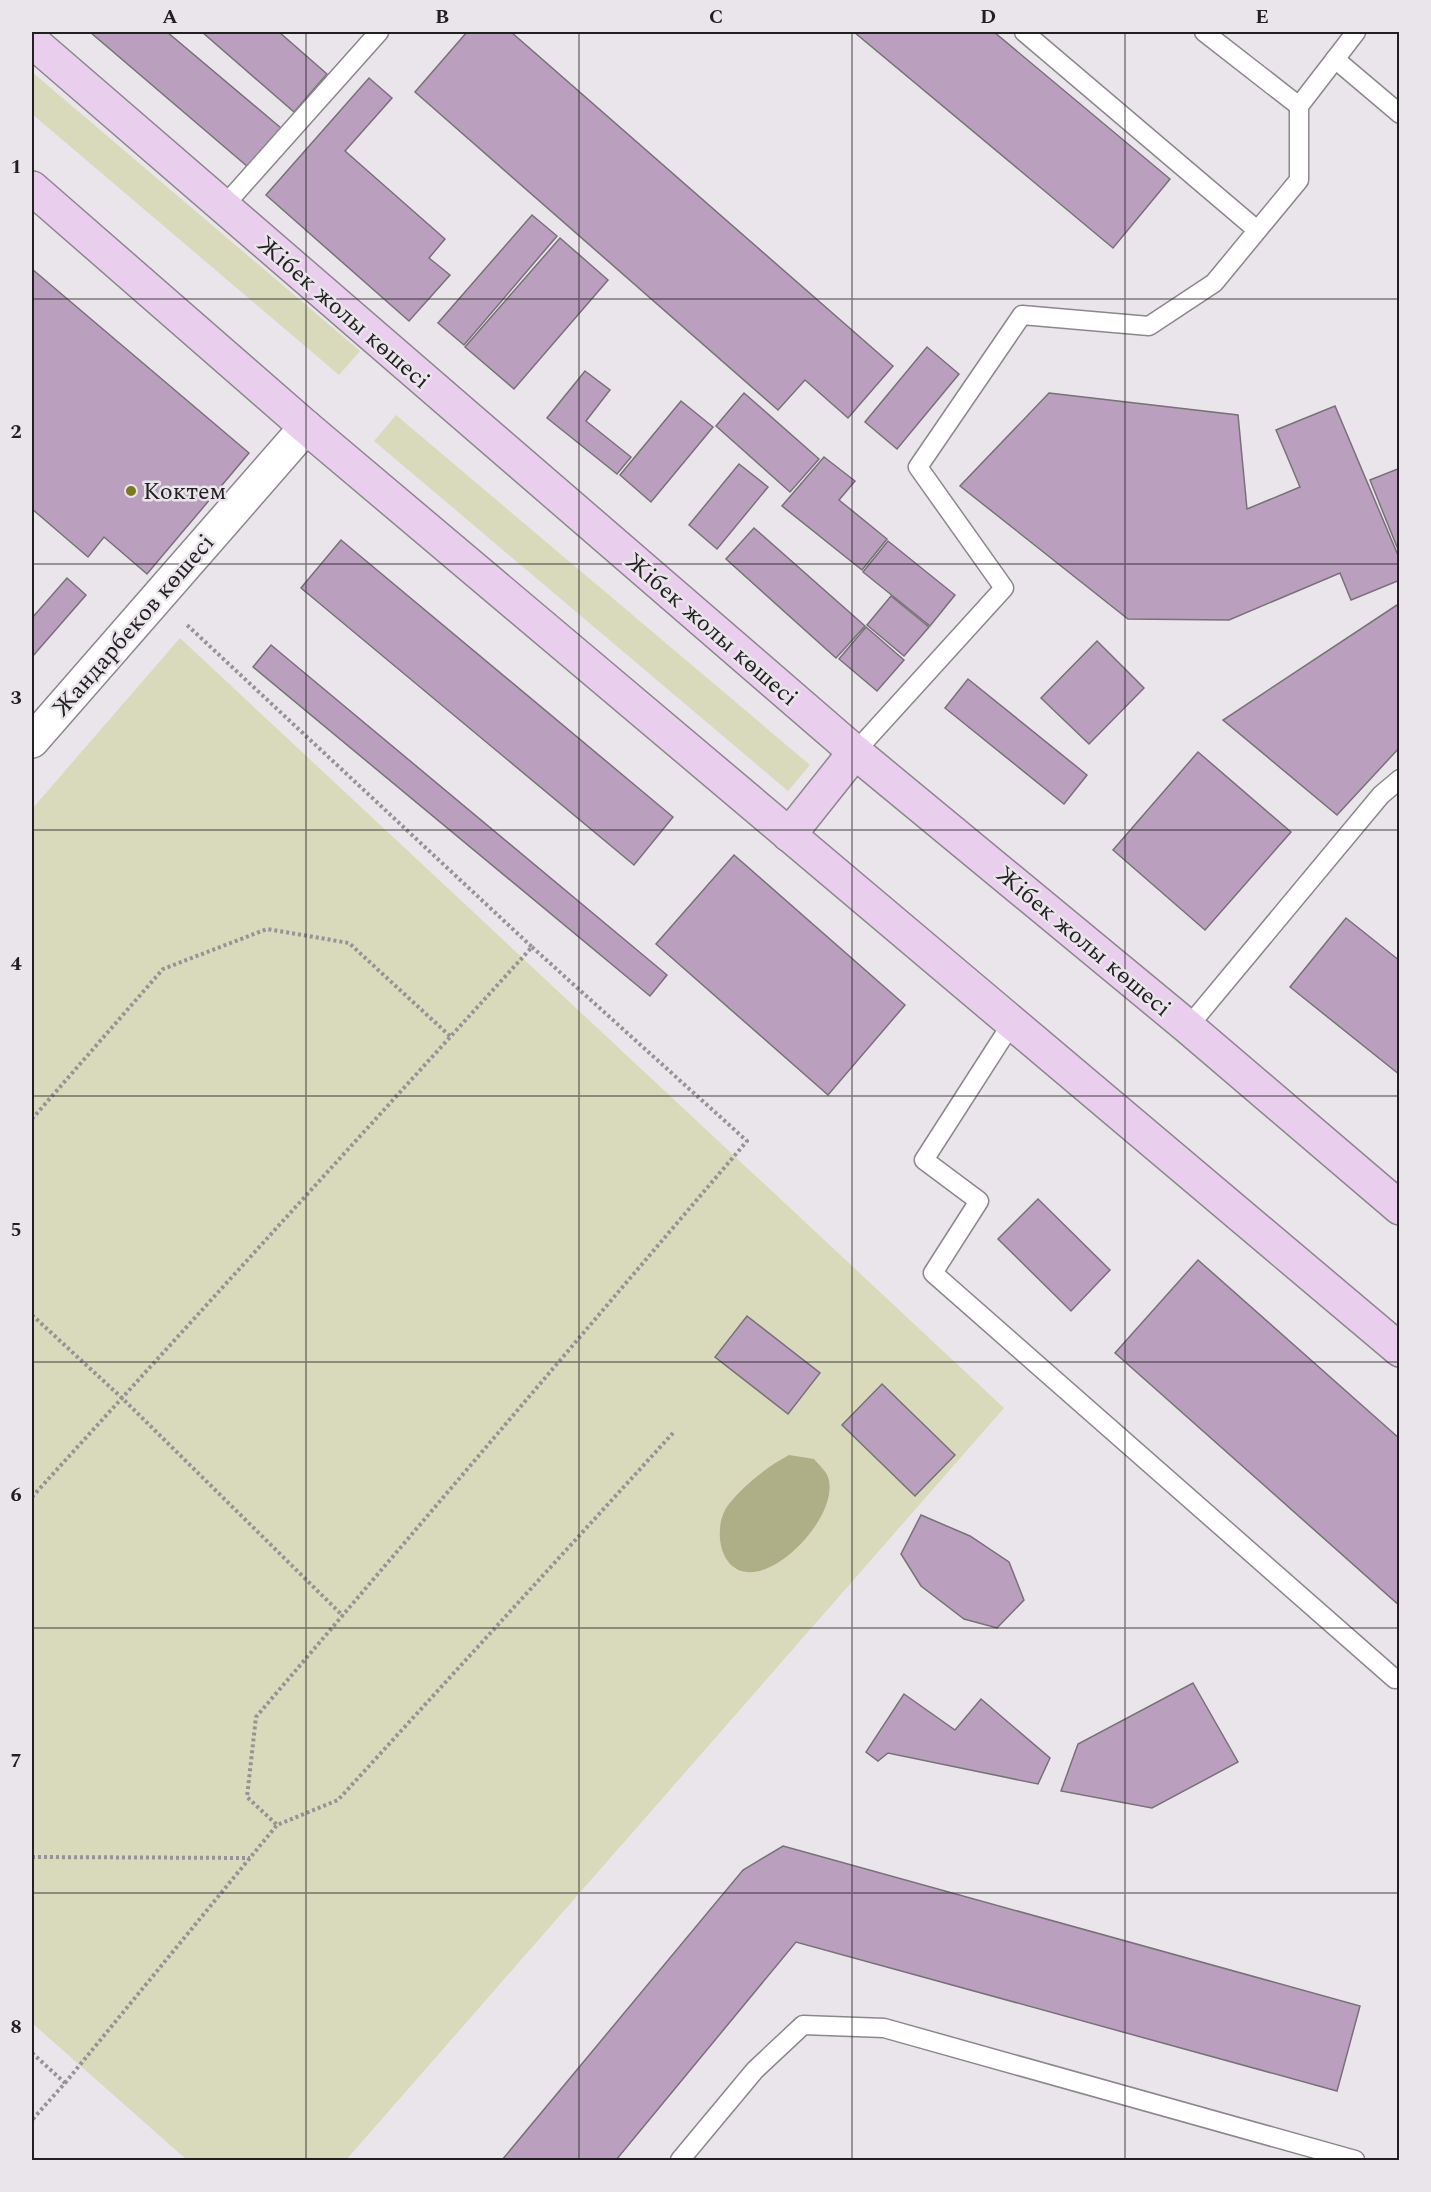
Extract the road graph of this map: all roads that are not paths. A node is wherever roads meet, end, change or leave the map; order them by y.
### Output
1 (379, 32) edge
2 (1024, 32) edge
3 (1204, 32) edge
4 (1356, 32) edge
5 (32, 41) edge
6 (1335, 59) junction
7 (1299, 106) junction
8 (1400, 114) edge
9 (32, 188) edge
10 (223, 207) junction
11 (1257, 230) junction
12 (306, 427) junction
13 (32, 741) edge
14 (855, 752) junction
15 (1400, 778) edge
16 (789, 835) junction
17 (1012, 1023) junction
18 (1188, 1027) junction
19 (1400, 1208) edge
20 (1400, 1350) edge
21 (1395, 1679) dead end
22 (680, 2160) edge
23 (1355, 2160) edge

1 - 10 lane
2 - 11 lane
3 - 7 lane
4 - 6 lane
5 - 10 main road, Жібек жолы көшесі
6 - 7 lane
6 - 8 lane
7 - 11 lane
9 - 12 main road
10 - 14 main road, Жібек жолы көшесі
11 - 14 lane
12 - 13 street, Жандарбеков көшесі
12 - 16 main road
14 - 16 main road
14 - 18 main road, Жібек жолы көшесі
15 - 18 lane
16 - 17 main road
17 - 20 main road
17 - 21 lane
18 - 19 main road, Жібек жолы көшесі
22 - 23 lane

